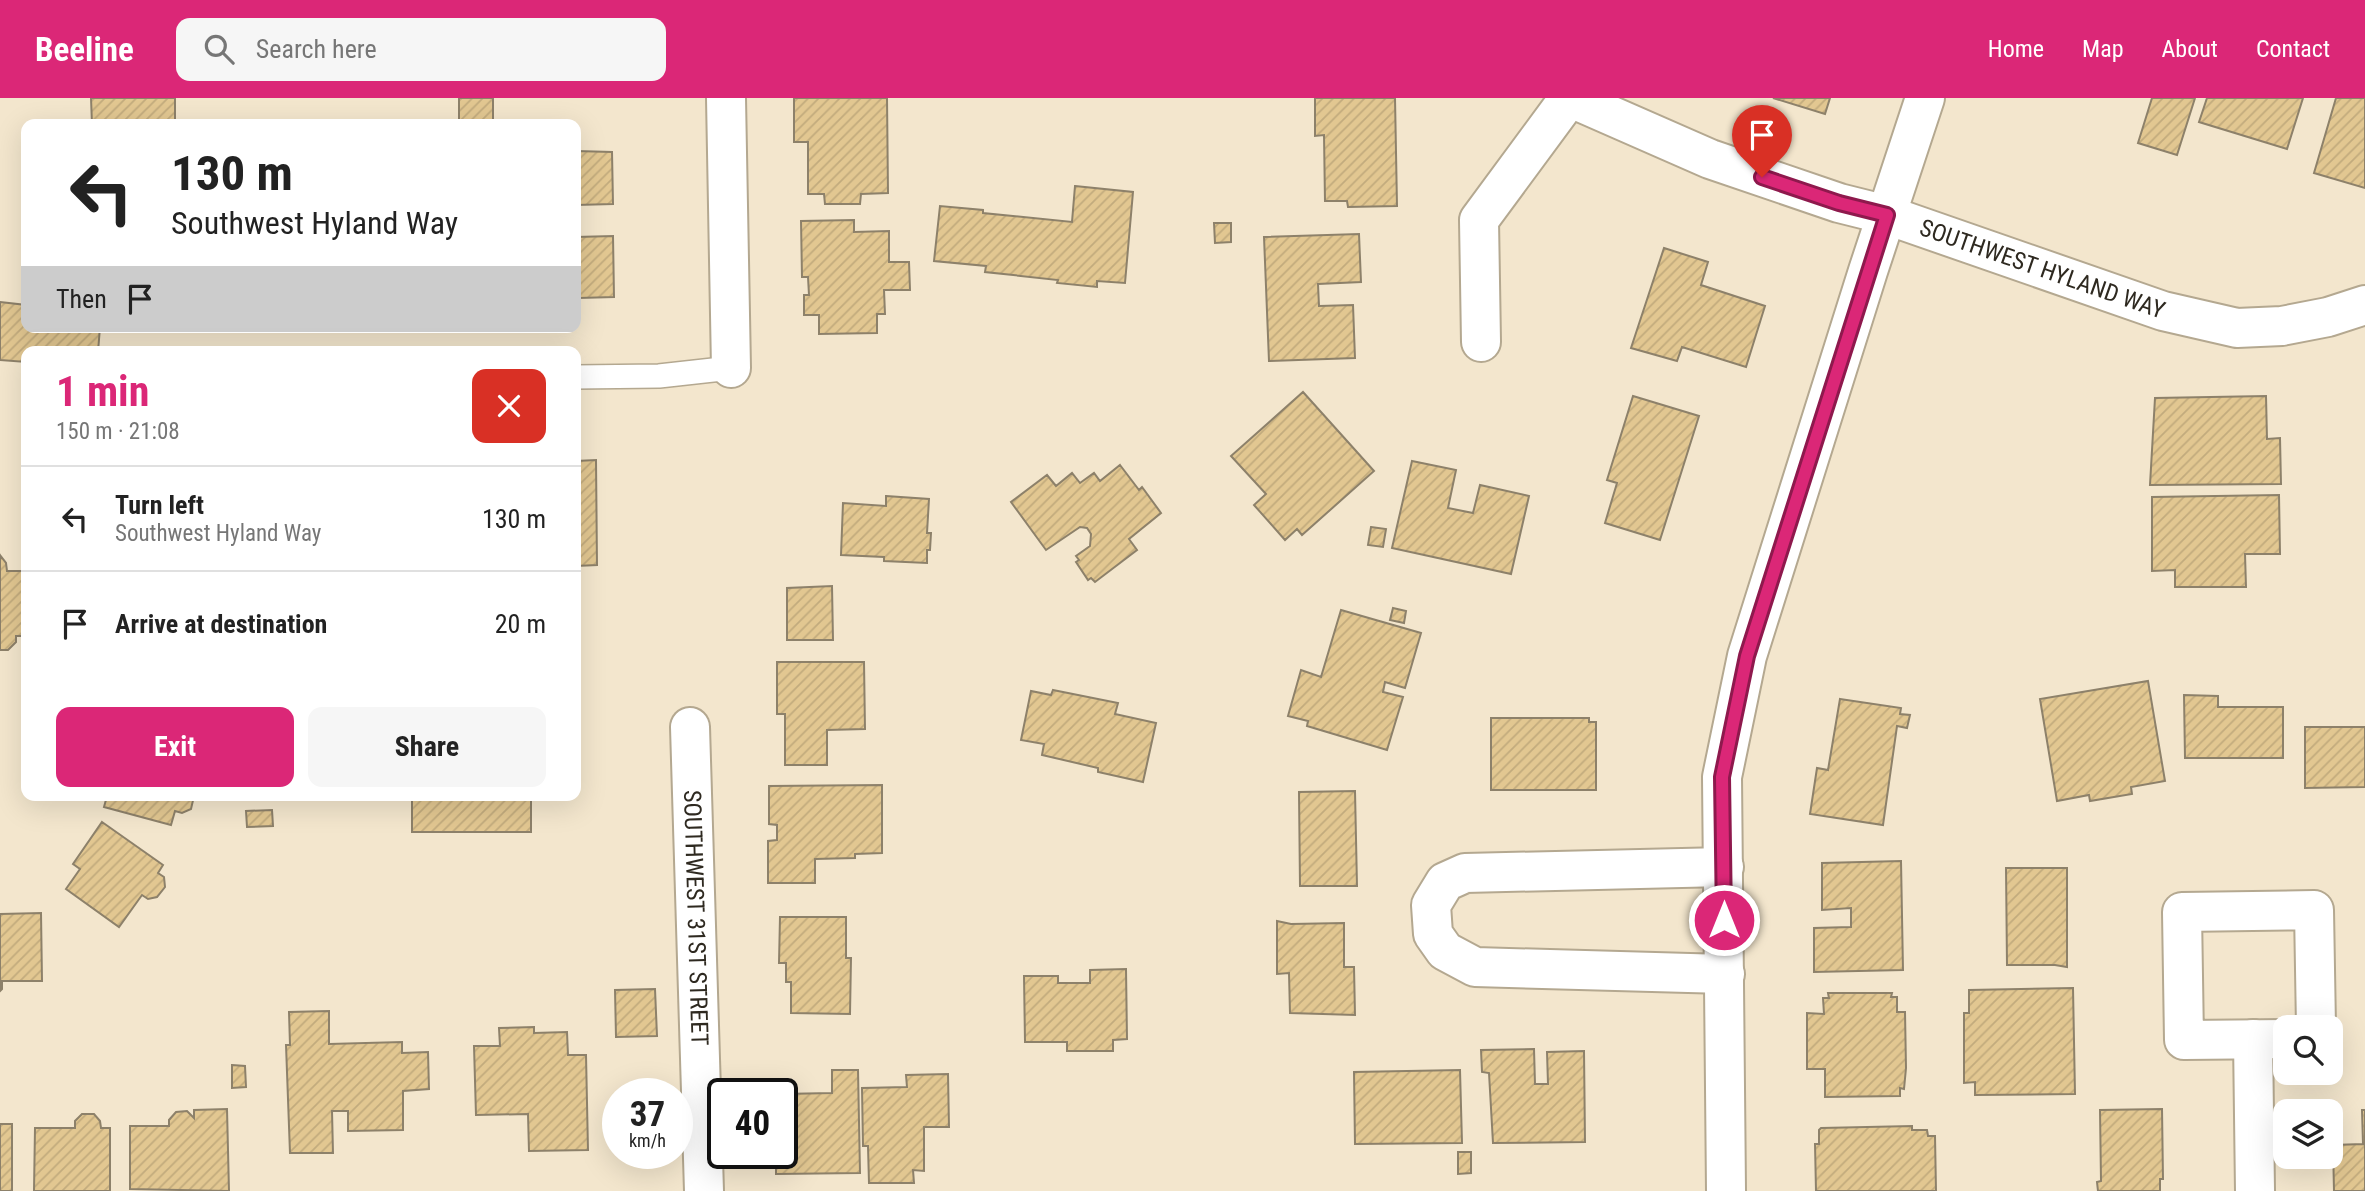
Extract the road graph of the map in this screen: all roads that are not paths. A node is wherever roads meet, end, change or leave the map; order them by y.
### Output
1 (726, 98) edge
2 (1570, 98) edge
3 (1925, 98) edge
4 (1887, 215) junction
5 (2364, 307) edge
6 (1481, 342) dead end
7 (732, 368) joint
8 (581, 377) edge
9 (690, 727) dead end
10 (1724, 867) junction
11 (1725, 974) junction
12 (2316, 1015) edge
13 (2269, 1039) edge
14 (704, 1191) edge
15 (1726, 1191) edge
16 (2255, 1191) edge

1 - 7 street
2 - 4 street, SOUTHWEST HYLAND WAY
2 - 6 street
3 - 4 street
4 - 5 street, SOUTHWEST HYLAND WAY
4 - 10 street
7 - 8 lane
9 - 14 street, SOUTHWEST 31ST STREET
10 - 11 street
10 - 11 street
11 - 15 street
12 - 13 street
13 - 16 street

